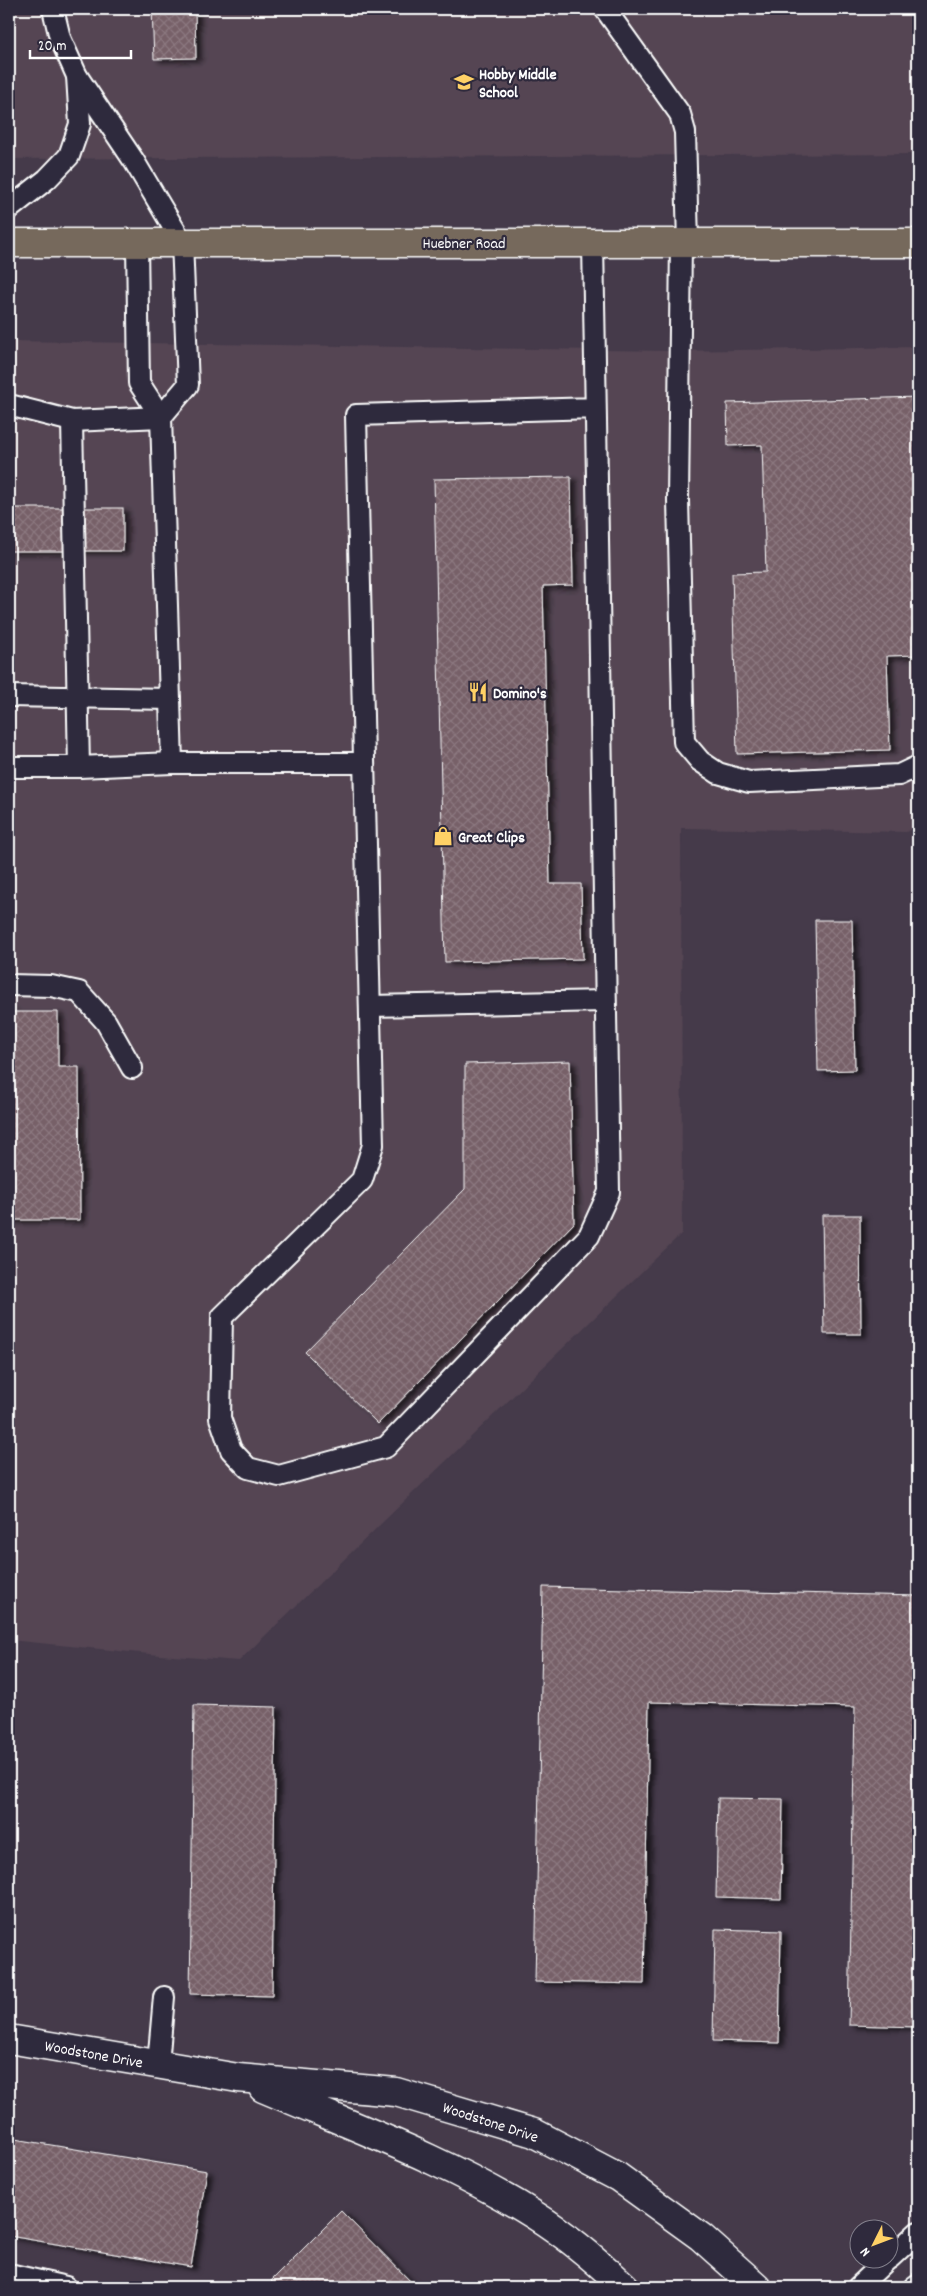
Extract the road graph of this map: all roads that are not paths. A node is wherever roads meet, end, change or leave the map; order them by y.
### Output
1 (53, 9) edge
2 (606, 9) edge
3 (77, 76) junction
4 (9, 209) edge
5 (182, 242) junction
6 (593, 242) junction
7 (685, 242) junction
8 (9, 243) edge
9 (138, 243) junction
10 (918, 243) edge
11 (9, 405) edge
12 (595, 408) junction
13 (161, 416) junction
14 (72, 421) junction
15 (9, 696) edge
16 (78, 697) junction
17 (170, 699) junction
18 (172, 763) junction
19 (364, 764) junction
20 (918, 766) edge
21 (9, 767) edge
22 (80, 767) junction
23 (9, 985) edge
24 (606, 1001) junction
25 (370, 1006) junction
26 (132, 1068) dead end
27 (164, 1997) dead end
28 (9, 2039) edge
29 (158, 2064) junction
30 (238, 2078) junction
31 (918, 2232) edge
32 (900, 2248) edge
33 (878, 2268) edge
34 (9, 2274) edge
35 (918, 2284) edge
36 (66, 2287) edge
37 (625, 2287) edge
38 (757, 2287) edge
39 (858, 2287) edge
40 (914, 2287) edge

1 - 3 lane
2 - 7 lane
3 - 4 lane
3 - 5 lane
5 - 6 main road, Huebner Road
5 - 9 main road, Huebner Road
5 - 13 lane
6 - 7 main road, Huebner Road
6 - 12 lane
7 - 10 main road, Huebner Road
7 - 20 lane
8 - 9 main road, Huebner Road
9 - 13 lane
11 - 14 lane
12 - 19 lane
12 - 24 lane
13 - 14 lane
13 - 17 lane
14 - 16 lane
15 - 16 lane
16 - 17 lane
16 - 22 lane
17 - 18 lane
18 - 19 lane
18 - 22 lane
19 - 25 lane
21 - 22 lane
23 - 26 lane
24 - 25 lane
24 - 25 lane
27 - 29 lane
28 - 29 street, Woodstone Drive
29 - 30 street, Woodstone Drive
30 - 37 street, Woodstone Drive
30 - 38 street, Woodstone Drive
31 - 32 lane
33 - 39 lane
34 - 36 lane
35 - 40 lane

